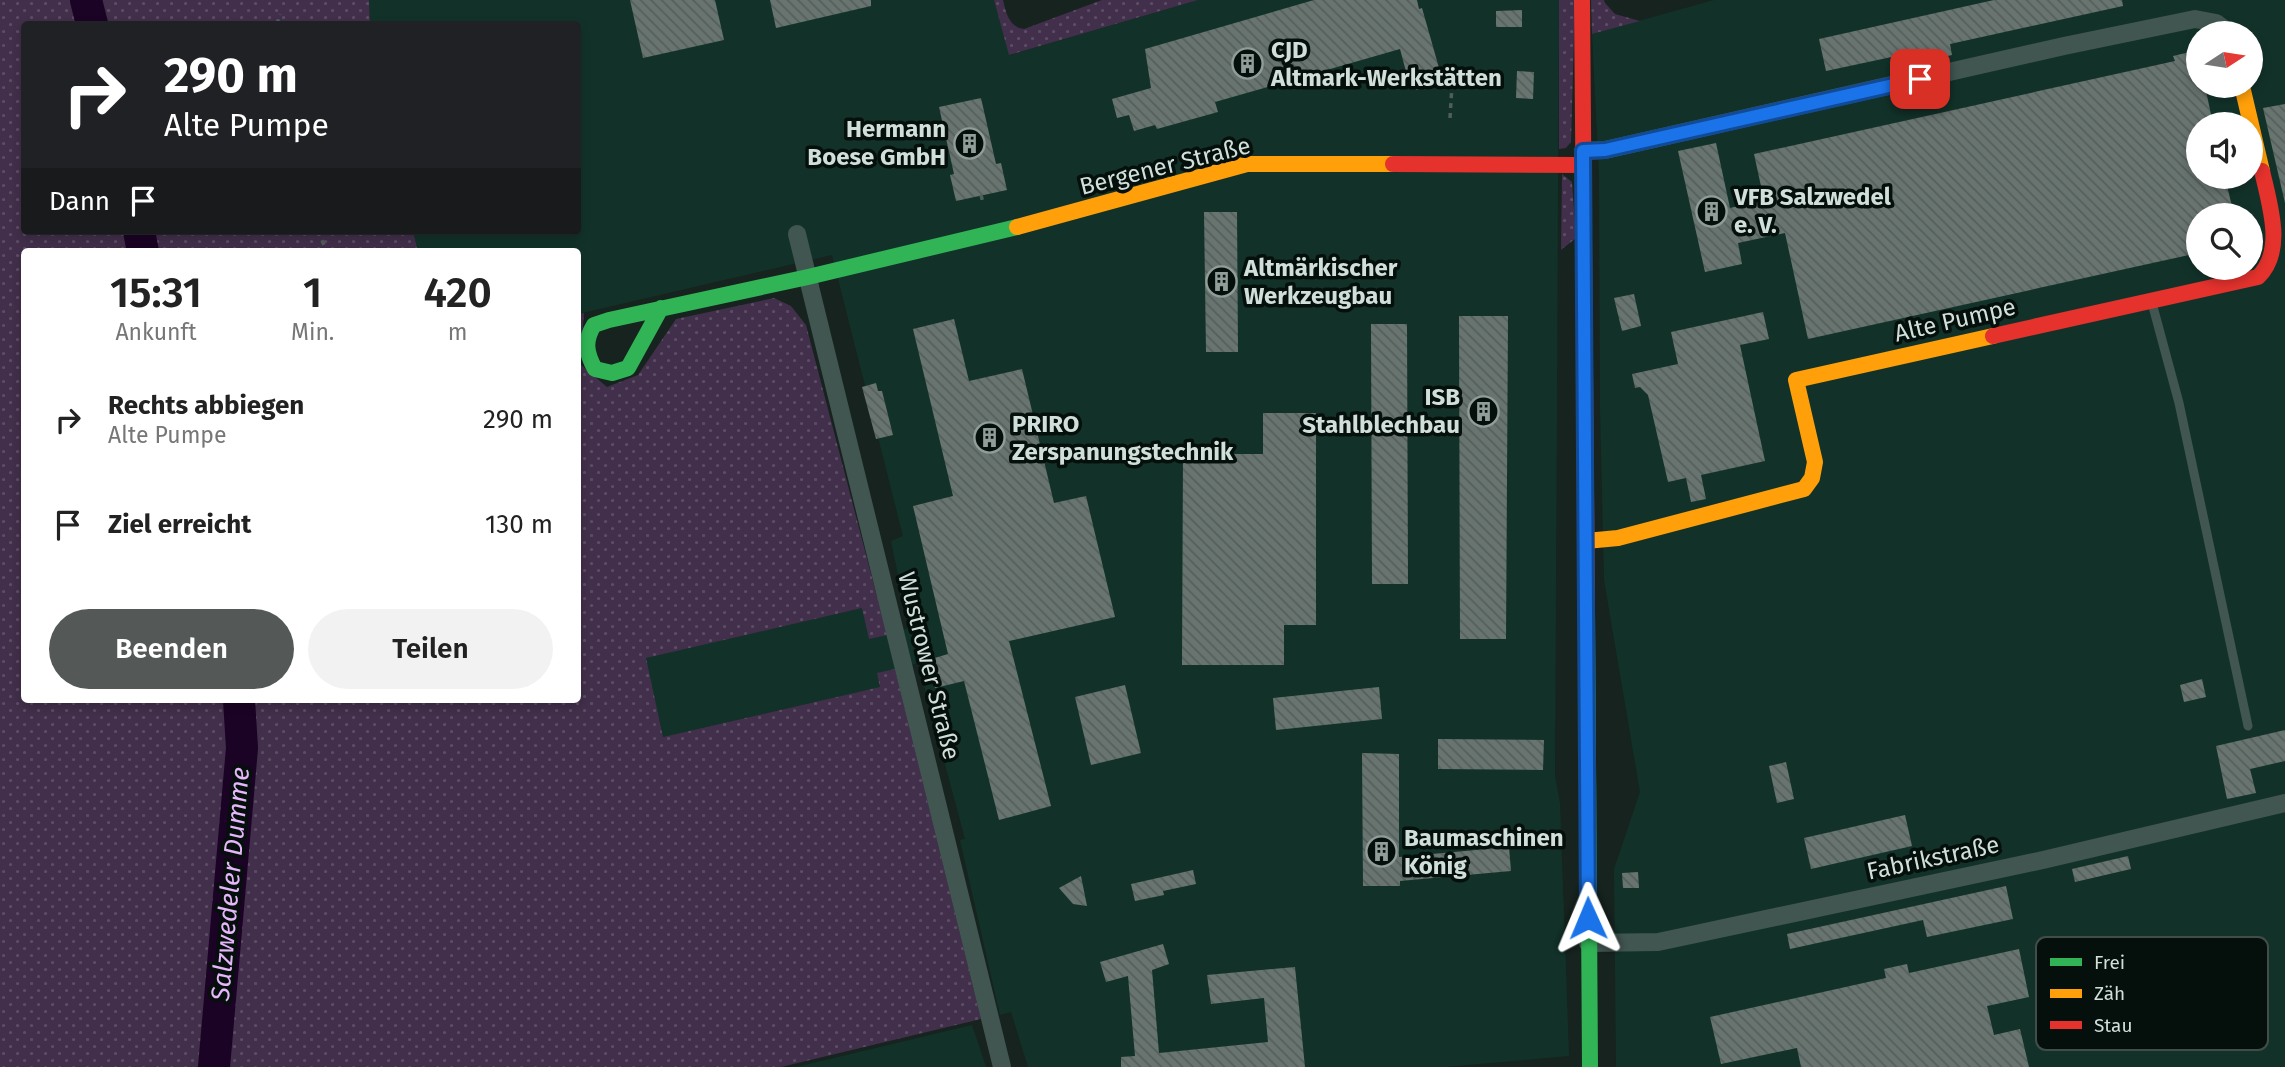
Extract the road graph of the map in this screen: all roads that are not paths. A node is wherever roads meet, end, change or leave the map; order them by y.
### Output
1 (1582, 0) edge
2 (2206, 21) edge
3 (2245, 98) edge
4 (1583, 158) junction
5 (797, 234) dead end
6 (808, 276) junction
7 (2151, 301) junction
8 (661, 308) junction
9 (1586, 541) junction
10 (2248, 726) dead end
11 (2285, 803) edge
12 (1588, 943) junction
13 (1002, 1067) edge
14 (1590, 1067) edge

1 - 4 street
2 - 4 street
3 - 7 street, Alte Pumpe
4 - 6 street, Bergener Straße
4 - 9 street
5 - 6 street, Wustrower Straße
6 - 8 street, Bergener Straße
6 - 13 street, Wustrower Straße
7 - 9 street, Alte Pumpe
7 - 10 lane
8 - 8 street, Bergener Straße
9 - 12 street
11 - 12 street, Fabrikstraße
12 - 14 street

